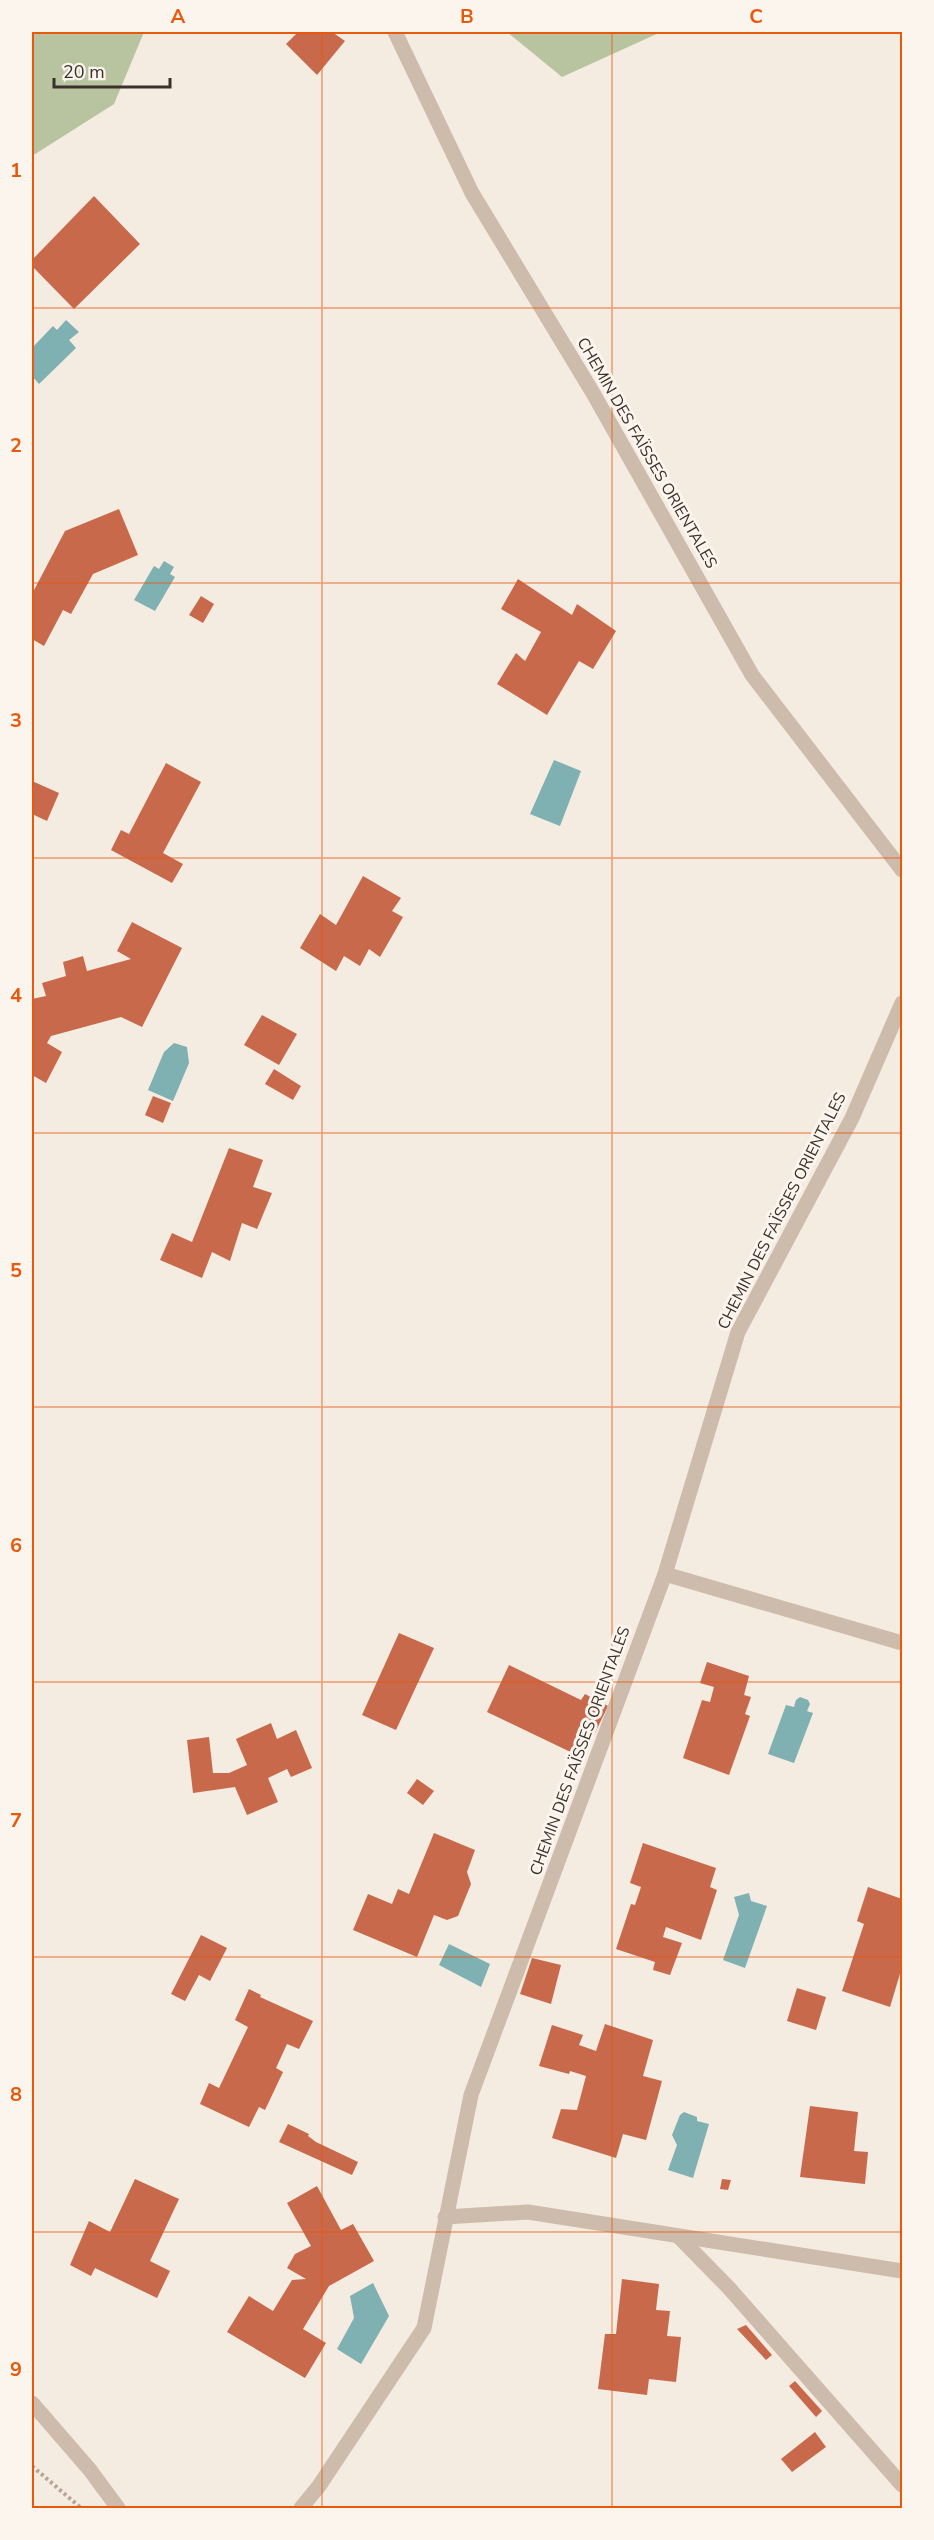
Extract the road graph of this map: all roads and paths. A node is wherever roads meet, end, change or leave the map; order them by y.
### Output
1 (395, 32) edge
2 (903, 870) edge
3 (903, 1003) edge
4 (665, 1574) junction
5 (903, 1642) edge
6 (445, 2217) junction
7 (679, 2237) junction
8 (903, 2271) edge
9 (32, 2403) edge
10 (32, 2466) edge
11 (903, 2485) edge
12 (81, 2508) edge
13 (118, 2508) edge
14 (301, 2508) edge

1 - 2 street, CHEMIN DES FAÏSSES ORIENTALES
3 - 4 street, CHEMIN DES FAÏSSES ORIENTALES
4 - 5 street
4 - 6 street, CHEMIN DES FAÏSSES ORIENTALES
6 - 7 street
6 - 14 street, CHEMIN DES FAÏSSES ORIENTALES
7 - 8 street
7 - 11 street
9 - 13 street
10 - 12 path

